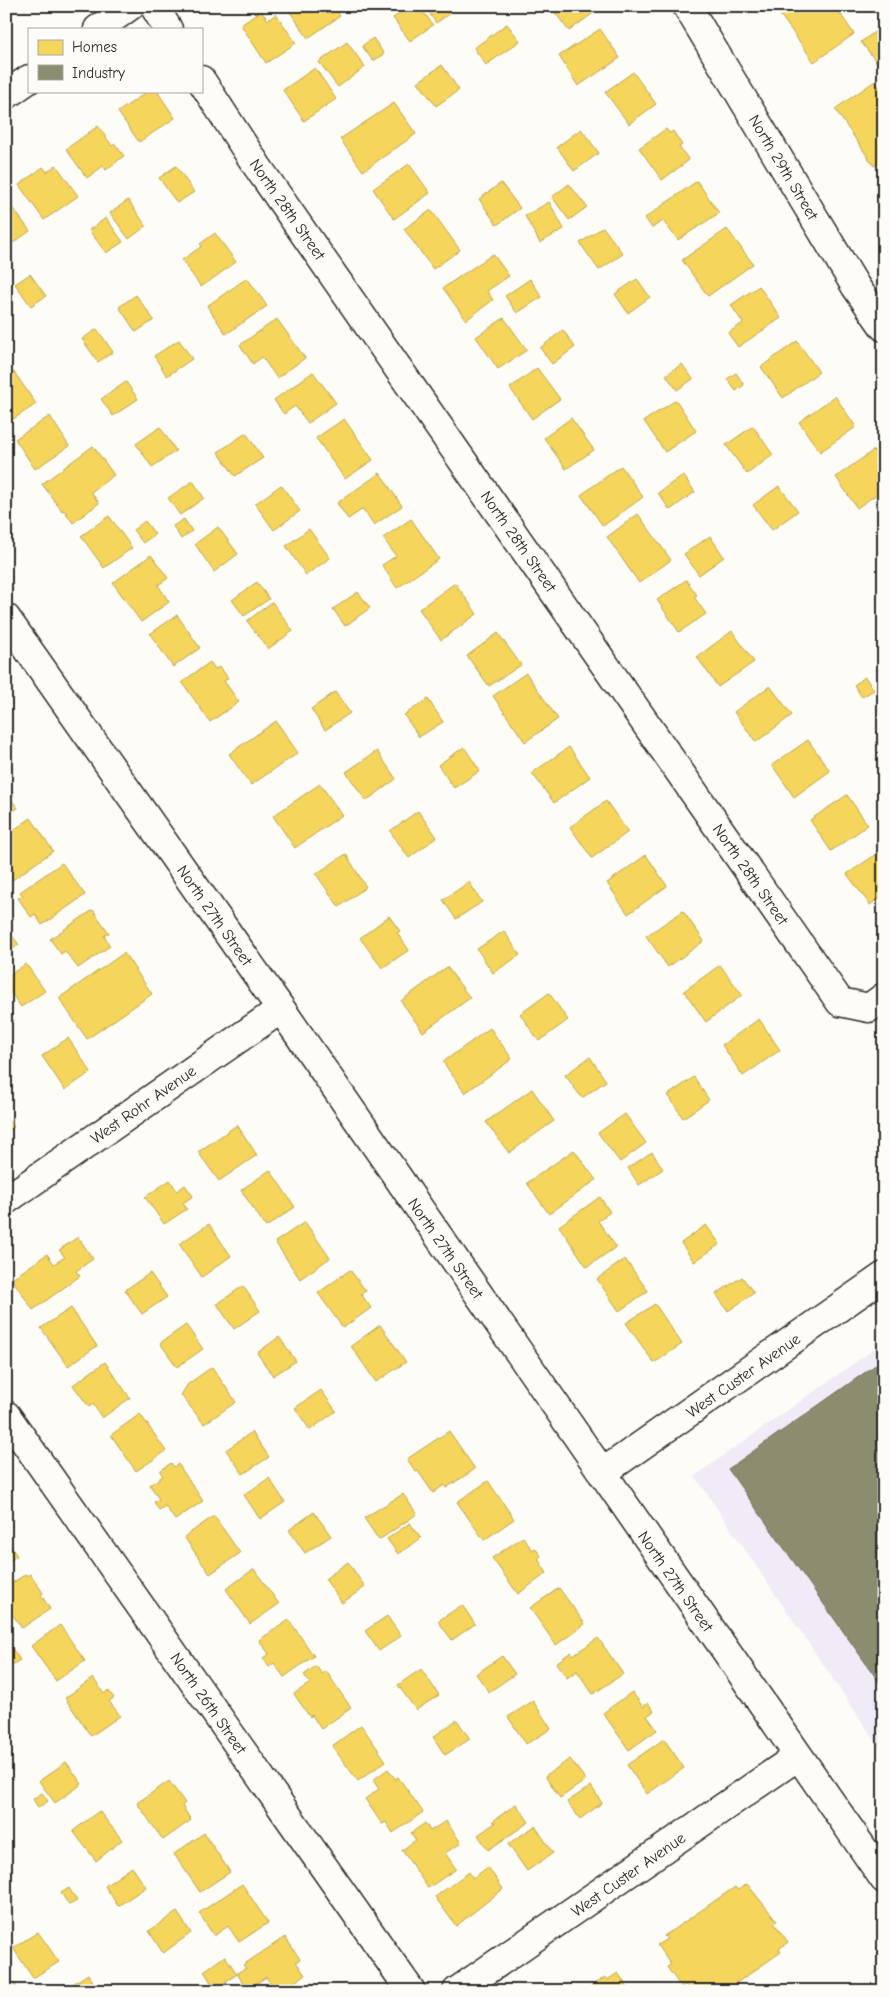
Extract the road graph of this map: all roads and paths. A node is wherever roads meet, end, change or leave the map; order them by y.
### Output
1 (130, 6) edge
2 (154, 6) edge
3 (687, 6) edge
4 (99, 28) edge
5 (167, 28) edge
6 (28, 80) edge
7 (202, 82) edge
8 (6, 95) edge
9 (884, 327) edge
10 (6, 618) edge
11 (884, 997) edge
12 (281, 1010) junction
13 (6, 1200) edge
14 (884, 1276) edge
15 (6, 1415) edge
16 (602, 1474) junction
17 (798, 1756) junction
18 (884, 1879) edge
19 (411, 1991) edge
20 (458, 1991) edge

1 - 4 street
2 - 5 street
3 - 9 street, North 29th Street
6 - 8 street
7 - 11 street, North 28th Street
10 - 12 street, North 27th Street
12 - 13 street, West Rohr Avenue
12 - 16 street, North 27th Street
14 - 16 street, West Custer Avenue
15 - 19 street, North 26th Street
16 - 17 street, North 27th Street
17 - 18 street, North 27th Street
17 - 20 street, West Custer Avenue

